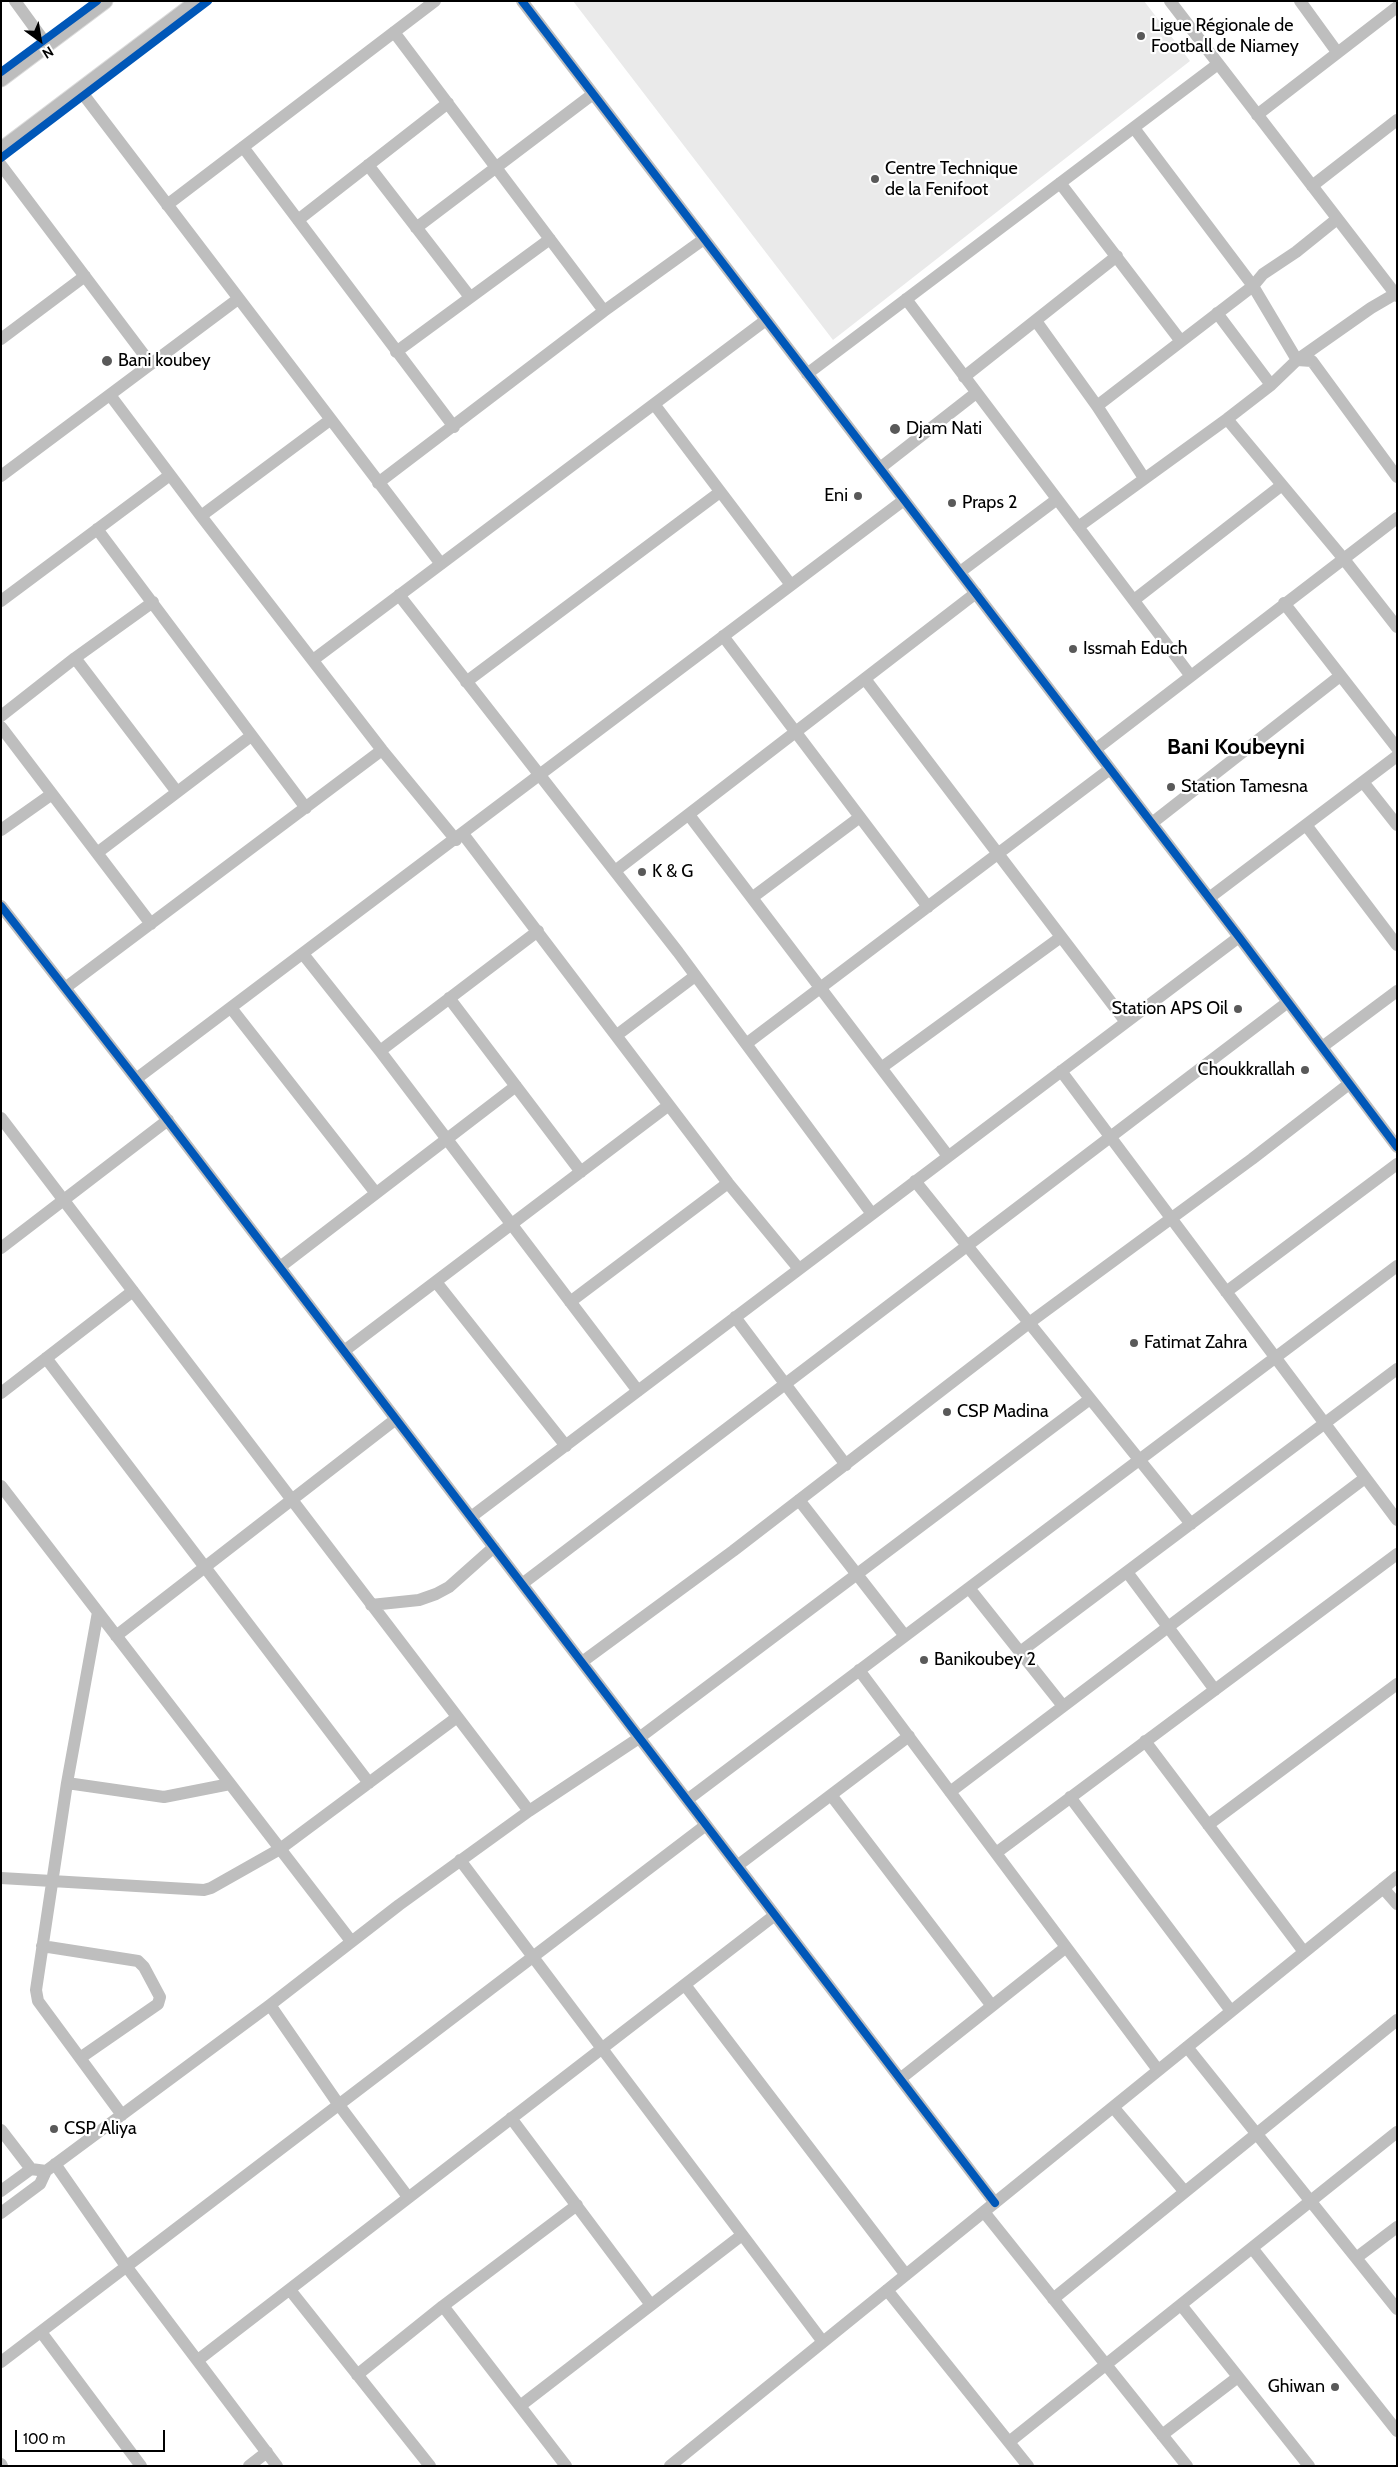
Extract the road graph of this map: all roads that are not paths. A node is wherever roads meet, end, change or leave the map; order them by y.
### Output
1 (15, 1) edge
2 (105, 1) edge
3 (198, 1) edge
4 (434, 1) edge
5 (522, 1) edge
6 (1170, 1) edge
7 (1300, 1) edge
8 (1397, 7) edge
9 (394, 32) junction
10 (47, 45) junction
11 (1337, 52) junction
12 (1218, 64) junction
13 (1, 79) edge
14 (80, 90) junction
15 (593, 94) junction
16 (448, 103) junction
17 (1257, 115) junction
18 (1395, 125) edge
19 (1134, 128) junction
20 (243, 147) junction
21 (1, 150) edge
22 (1, 165) edge
23 (368, 165) junction
24 (496, 168) junction
25 (1060, 184) junction
26 (1312, 186) junction
27 (167, 205) junction
28 (1337, 219) junction
29 (298, 220) junction
30 (416, 228) junction
31 (550, 238) junction
32 (704, 239) junction
33 (1117, 256) junction
34 (84, 276) junction
35 (1253, 286) junction
36 (1396, 295) edge
37 (470, 297) junction
38 (238, 298) junction
39 (906, 299) junction
40 (604, 311) junction
41 (1217, 313) junction
42 (766, 320) junction
43 (1036, 320) junction
44 (1, 339) edge
45 (1180, 340) junction
46 (396, 352) junction
47 (1298, 360) junction
48 (151, 364) junction
49 (807, 374) junction
50 (964, 377) junction
51 (1271, 385) junction
52 (976, 393) junction
53 (110, 395) junction
54 (654, 404) junction
55 (1096, 406) junction
56 (1227, 419) junction
57 (330, 420) junction
58 (454, 427) junction
59 (880, 468) junction
60 (170, 475) junction
61 (1, 476) edge
62 (1397, 477) edge
63 (1144, 478) junction
64 (378, 483) junction
65 (1282, 485) junction
66 (720, 492) junction
67 (904, 500) junction
68 (1056, 500) junction
69 (201, 516) junction
70 (1397, 518) edge
71 (1078, 527) junction
72 (97, 529) junction
73 (1344, 558) junction
74 (441, 564) junction
75 (960, 572) junction
76 (791, 585) junction
77 (976, 593) junction
78 (399, 595) junction
79 (1134, 600) junction
80 (1, 601) edge
81 (153, 602) junction
82 (1284, 603) junction
83 (1397, 627) edge
84 (723, 636) junction
85 (75, 658) junction
86 (312, 660) junction
87 (1190, 675) junction
88 (1340, 676) junction
89 (865, 679) junction
90 (466, 682) junction
91 (1, 716) edge
92 (1, 727) edge
93 (796, 733) junction
94 (251, 736) junction
95 (1397, 748) edge
96 (382, 750) junction
97 (1096, 750) junction
98 (1397, 756) edge
99 (1110, 768) junction
100 (541, 775) junction
101 (1363, 782) junction
102 (177, 792) junction
103 (52, 794) junction
104 (306, 808) junction
105 (689, 815) junction
106 (860, 817) junction
107 (1152, 823) junction
108 (1306, 825) junction
109 (1397, 825) edge
110 (1, 830) edge
111 (459, 837) junction
112 (97, 853) junction
113 (1000, 854) junction
114 (615, 871) junction
115 (753, 897) junction
116 (1210, 898) junction
117 (1, 906) edge
118 (928, 907) junction
119 (151, 924) junction
120 (538, 931) junction
121 (1061, 937) junction
122 (1239, 937) junction
123 (1397, 945) edge
124 (303, 954) junction
125 (695, 976) junction
126 (820, 986) junction
127 (65, 988) junction
128 (1397, 991) edge
129 (449, 998) junction
130 (1288, 1002) junction
131 (232, 1008) junction
132 (1126, 1022) junction
133 (618, 1035) junction
134 (746, 1044) junction
135 (1322, 1047) junction
136 (380, 1051) junction
137 (882, 1068) junction
138 (1061, 1071) junction
139 (136, 1079) junction
140 (1349, 1084) junction
141 (516, 1086) junction
142 (669, 1105) junction
143 (1, 1118) edge
144 (168, 1120) junction
145 (1110, 1137) junction
146 (446, 1139) junction
147 (1397, 1147) edge
148 (948, 1156) junction
149 (1397, 1164) edge
150 (581, 1172) junction
151 (915, 1182) junction
152 (728, 1183) junction
153 (375, 1192) junction
154 (63, 1200) junction
155 (872, 1214) junction
156 (1171, 1218) junction
157 (511, 1225) junction
158 (967, 1246) junction
159 (1, 1248) edge
160 (1397, 1266) edge
161 (280, 1267) junction
162 (799, 1269) junction
163 (436, 1282) junction
164 (133, 1292) junction
165 (1226, 1292) junction
166 (570, 1302) junction
167 (735, 1317) junction
168 (1029, 1323) junction
169 (344, 1351) junction
170 (1275, 1357) junction
171 (46, 1358) junction
172 (1397, 1369) edge
173 (784, 1384) junction
174 (638, 1391) junction
175 (1, 1393) edge
176 (1090, 1399) junction
177 (396, 1419) junction
178 (1324, 1423) junction
179 (566, 1446) junction
180 (1139, 1460) junction
181 (846, 1465) junction
182 (1365, 1478) junction
183 (1, 1486) edge
184 (292, 1500) junction
185 (800, 1500) junction
186 (471, 1517) junction
187 (1397, 1520) edge
188 (1190, 1524) junction
189 (494, 1547) junction
190 (1397, 1554) edge
191 (205, 1567) junction
192 (1128, 1572) junction
193 (857, 1574) junction
194 (522, 1584) junction
195 (969, 1588) junction
196 (371, 1604) junction
197 (98, 1612) junction
198 (1168, 1627) junction
199 (116, 1636) junction
200 (905, 1636) junction
201 (1020, 1652) junction
202 (582, 1662) junction
203 (859, 1670) junction
204 (1397, 1684) edge
205 (1215, 1690) junction
206 (1063, 1706) junction
207 (456, 1718) junction
208 (909, 1736) junction
209 (640, 1738) junction
210 (1145, 1742) junction
211 (67, 1783) junction
212 (369, 1783) junction
213 (230, 1784) junction
214 (950, 1792) junction
215 (831, 1795) junction
216 (1070, 1797) junction
217 (687, 1800) junction
218 (529, 1811) junction
219 (706, 1825) junction
220 (1208, 1825) junction
221 (280, 1849) junction
222 (996, 1852) junction
223 (460, 1860) junction
224 (737, 1866) junction
225 (1397, 1877) edge
226 (1, 1878) edge
227 (53, 1879) junction
228 (1383, 1888) junction
229 (1397, 1904) edge
230 (775, 1915) junction
231 (351, 1941) junction
232 (42, 1946) junction
233 (1065, 1948) junction
234 (1304, 1952) junction
235 (533, 1957) junction
236 (685, 1985) junction
237 (270, 2005) junction
238 (992, 2006) junction
239 (1231, 2011) junction
240 (1397, 2020) edge
241 (1187, 2047) junction
242 (602, 2048) junction
243 (80, 2058) junction
244 (1158, 2070) junction
245 (900, 2079) junction
246 (339, 2105) junction
247 (1113, 2107) junction
248 (122, 2115) junction
249 (511, 2118) junction
250 (1, 2130) edge
251 (1397, 2132) edge
252 (1257, 2134) junction
253 (50, 2168) junction
254 (31, 2169) junction
255 (1, 2191) edge
256 (1185, 2192) junction
257 (408, 2197) junction
258 (1310, 2201) junction
259 (994, 2203) junction
260 (577, 2205) junction
261 (1, 2212) edge
262 (984, 2212) junction
263 (1397, 2227) edge
264 (742, 2235) junction
265 (1252, 2248) junction
266 (1356, 2258) junction
267 (126, 2266) junction
268 (906, 2275) junction
269 (290, 2290) junction
270 (887, 2290) junction
271 (1053, 2299) junction
272 (651, 2305) junction
273 (1180, 2305) junction
274 (443, 2306) junction
275 (1397, 2309) edge
276 (41, 2332) junction
277 (823, 2342) junction
278 (198, 2360) junction
279 (1, 2362) edge
280 (1106, 2364) junction
281 (357, 2375) junction
282 (1238, 2378) junction
283 (520, 2406) junction
284 (1397, 2432) edge
285 (1162, 2435) junction
286 (1009, 2442) junction
287 (267, 2452) junction
288 (141, 2466) edge
289 (249, 2466) edge
290 (277, 2466) edge
291 (430, 2466) edge
292 (566, 2466) edge
293 (670, 2466) edge
294 (1028, 2466) edge
295 (1187, 2466) edge
296 (1309, 2466) edge

1 - 10 street
2 - 10 main road
3 - 14 main road
4 - 9 street
5 - 15 street
6 - 12 street
7 - 11 street
8 - 11 street
9 - 16 street
9 - 20 street
10 - 13 main road
11 - 17 street
12 - 17 street
12 - 19 street
14 - 21 main road
14 - 27 street
15 - 24 street
15 - 32 street
16 - 23 street
16 - 24 street
17 - 26 street
18 - 26 street
19 - 25 street
19 - 35 street
20 - 27 street
20 - 29 street
22 - 34 street
23 - 29 street
23 - 30 street
24 - 30 street
24 - 31 street
25 - 33 street
25 - 39 street
26 - 28 street
27 - 38 street
28 - 35 street
28 - 36 street
29 - 46 street
30 - 37 street
31 - 37 street
31 - 40 street
32 - 40 street
32 - 42 street
33 - 43 street
33 - 45 street
34 - 44 street
34 - 48 street
35 - 41 street
35 - 47 street
36 - 47 street
37 - 46 street
38 - 48 street
38 - 57 street
39 - 49 street
39 - 50 street
40 - 58 street
41 - 45 street
41 - 51 street
42 - 49 street
42 - 54 street
43 - 50 street
43 - 55 street
45 - 55 street
46 - 58 street
47 - 51 street
47 - 62 street
48 - 53 street
49 - 59 street
50 - 52 street
51 - 56 street
52 - 59 street
52 - 68 street
53 - 60 street
53 - 61 street
54 - 66 street
54 - 74 street
55 - 63 street
56 - 63 street
56 - 65 street
57 - 64 street
57 - 69 street
58 - 64 street
59 - 67 street
60 - 69 street
60 - 72 street
63 - 71 street
64 - 74 street
65 - 73 street
65 - 79 street
66 - 76 street
66 - 90 street
67 - 75 street
67 - 76 street
68 - 71 street
68 - 75 street
69 - 86 street
70 - 73 street
71 - 79 street
72 - 80 street
72 - 81 street
73 - 82 street
73 - 83 street
74 - 78 street
75 - 77 street
76 - 84 street
77 - 89 street
77 - 97 street
78 - 86 street
78 - 90 street
79 - 87 street
81 - 85 street
81 - 94 street
82 - 87 street
82 - 88 street
84 - 93 street
84 - 100 street
85 - 91 street
85 - 102 street
86 - 96 street
87 - 97 street
88 - 95 street
88 - 107 street
89 - 93 street
89 - 113 street
90 - 100 street
92 - 103 street
93 - 105 street
93 - 106 street
94 - 102 street
94 - 104 street
96 - 104 street
96 - 111 street
97 - 99 street
98 - 101 street
99 - 107 street
99 - 113 street
100 - 111 street
100 - 114 street
101 - 108 street
101 - 109 street
102 - 112 street
103 - 110 street
103 - 112 street
104 - 119 street
105 - 114 street
105 - 115 street
106 - 115 street
106 - 118 street
107 - 116 street
108 - 116 street
108 - 123 street
111 - 120 street
111 - 124 street
112 - 119 street
113 - 118 street
113 - 121 street
114 - 125 street
115 - 126 street
116 - 122 street
117 - 127 street
118 - 126 street
119 - 127 street
120 - 129 street
120 - 133 street
121 - 132 street
121 - 137 street
122 - 130 street
122 - 132 street
124 - 131 street
124 - 136 street
125 - 133 street
125 - 134 street
126 - 134 street
126 - 137 street
127 - 139 street
128 - 135 street
129 - 136 street
129 - 141 street
130 - 135 street
130 - 145 street
131 - 139 street
131 - 153 street
132 - 138 street
133 - 142 street
134 - 155 street
135 - 140 street
136 - 146 street
137 - 148 street
138 - 145 street
138 - 148 street
139 - 144 street
140 - 147 street
140 - 156 street
141 - 146 street
141 - 150 street
142 - 150 street
142 - 152 street
143 - 154 street
144 - 154 street
144 - 161 street
145 - 156 street
145 - 158 street
146 - 153 street
146 - 157 street
148 - 151 street
149 - 165 street
150 - 157 street
151 - 155 street
151 - 158 street
152 - 162 street
152 - 166 street
153 - 161 street
154 - 159 street
154 - 164 street
155 - 162 street
156 - 165 street
156 - 168 street
157 - 163 street
157 - 166 street
158 - 168 street
158 - 173 street
160 - 170 street
161 - 169 street
162 - 167 street
163 - 169 street
163 - 179 street
164 - 171 street
164 - 184 street
165 - 170 street
166 - 174 street
167 - 173 street
167 - 174 street
168 - 176 street
168 - 181 street
169 - 177 street
170 - 178 street
170 - 180 street
171 - 175 street
171 - 191 street
172 - 178 street
173 - 181 street
173 - 194 street
174 - 179 street
176 - 180 street
176 - 193 street
177 - 184 street
177 - 186 street
178 - 182 street
178 - 188 street
179 - 186 street
180 - 188 street
180 - 195 street
181 - 185 street
182 - 187 street
182 - 198 street
183 - 197 street
184 - 191 street
184 - 196 street
185 - 193 street
185 - 202 street
186 - 189 street
188 - 192 street
189 - 194 street
189 - 196 street
190 - 205 street
191 - 199 street
191 - 212 street
192 - 198 street
192 - 201 street
193 - 200 street
193 - 209 street
194 - 202 street
195 - 200 street
195 - 201 street
196 - 207 street
197 - 199 street
197 - 211 street
198 - 205 street
198 - 206 street
199 - 213 street
200 - 203 street
201 - 206 street
202 - 209 street
203 - 208 street
203 - 217 street
204 - 220 street
205 - 210 street
206 - 214 street
207 - 212 street
207 - 218 street
208 - 214 street
208 - 215 street
209 - 217 street
209 - 218 street
210 - 216 street
210 - 220 street
211 - 213 street
211 - 227 street
212 - 221 street
213 - 221 street
214 - 222 street
215 - 224 street
215 - 238 street
216 - 222 street
216 - 239 street
217 - 219 street
218 - 223 street
219 - 224 street
219 - 235 street
220 - 234 street
221 - 227 street
221 - 231 street
222 - 233 street
223 - 231 street
223 - 235 street
224 - 230 street
225 - 228 street
226 - 227 street
227 - 232 street
228 - 229 street
228 - 234 street
230 - 236 street
230 - 245 street
231 - 237 street
232 - 243 street
232 - 243 street
233 - 238 street
233 - 244 street
234 - 239 street
235 - 242 street
235 - 246 street
236 - 242 street
236 - 268 street
237 - 246 street
237 - 248 street
238 - 245 street
239 - 241 street
240 - 252 street
241 - 244 street
241 - 252 street
242 - 249 street
242 - 264 street
243 - 248 street
244 - 247 street
245 - 259 street
246 - 257 street
246 - 267 street
247 - 256 street
247 - 259 street
248 - 253 street
249 - 257 street
249 - 260 street
250 - 254 street
251 - 258 street
252 - 256 street
252 - 258 street
253 - 254 street
253 - 261 street
253 - 267 street
254 - 255 street
256 - 271 street
257 - 269 street
258 - 265 street
258 - 266 street
259 - 262 street
260 - 272 street
260 - 274 street
262 - 268 street
262 - 271 street
263 - 266 street
264 - 272 street
264 - 277 street
265 - 273 street
265 - 284 street
266 - 275 street
267 - 276 street
267 - 278 street
268 - 270 street
269 - 278 street
269 - 281 street
270 - 277 street
270 - 286 street
271 - 280 street
272 - 283 street
273 - 280 street
273 - 282 street
274 - 281 street
274 - 283 street
276 - 279 street
276 - 288 street
277 - 293 street
278 - 287 street
280 - 285 street
280 - 286 street
281 - 291 street
282 - 285 street
282 - 296 street
283 - 292 street
285 - 295 street
286 - 294 street
287 - 289 street
287 - 290 street

